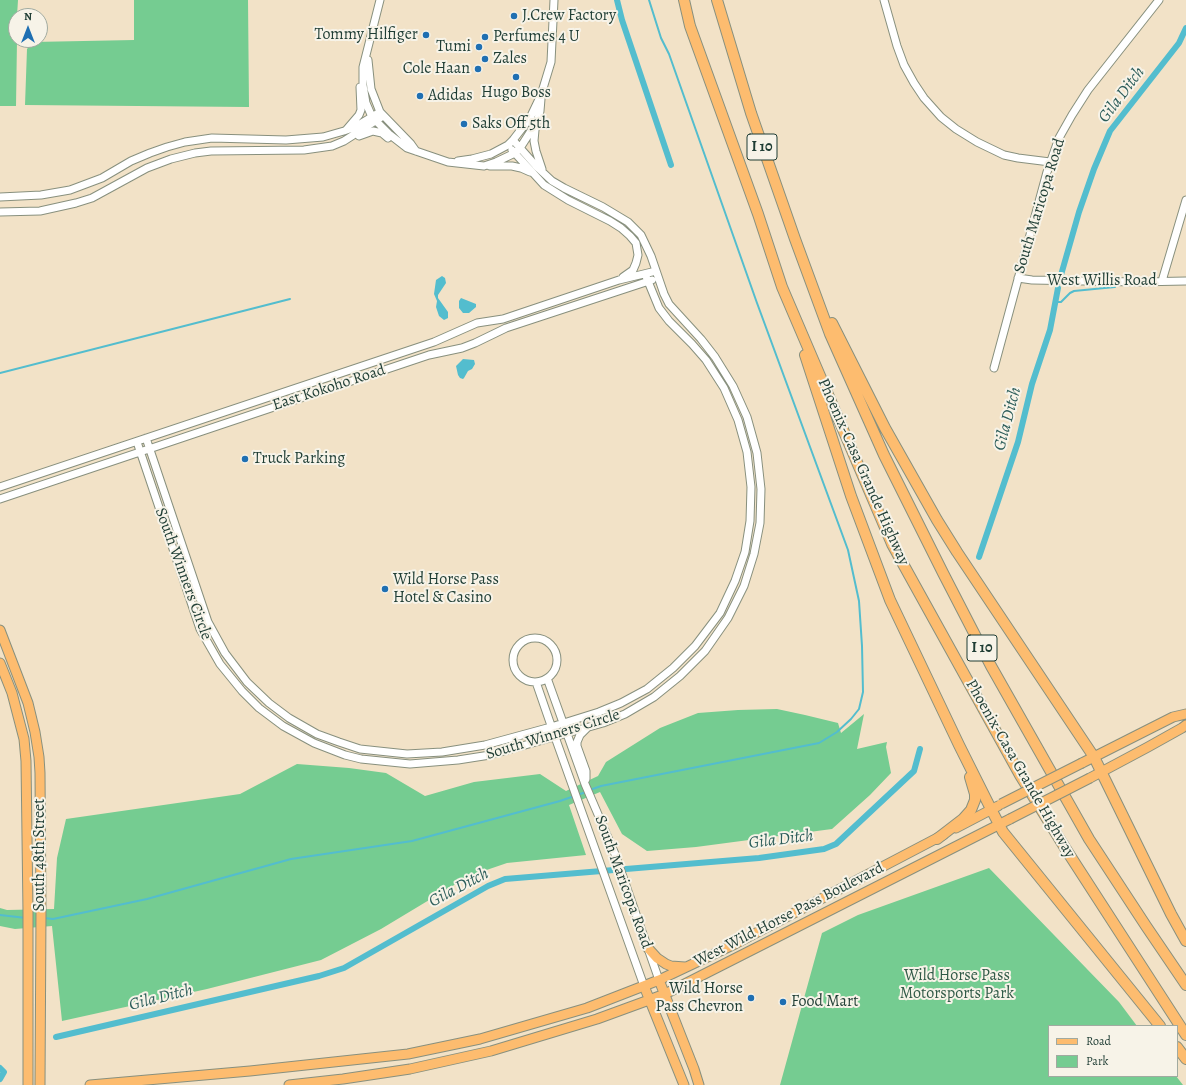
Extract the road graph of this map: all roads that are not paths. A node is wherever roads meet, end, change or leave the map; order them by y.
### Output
1 (380, 0) edge
2 (554, 0) edge
3 (684, 0) edge
4 (717, 0) edge
5 (884, 0) edge
6 (1159, 0) edge
7 (368, 52) junction
8 (363, 67) junction
9 (541, 95) junction
10 (382, 114) junction
11 (374, 119) junction
12 (538, 120) junction
13 (344, 131) junction
14 (344, 142) junction
15 (400, 142) junction
16 (510, 143) junction
17 (517, 150) junction
18 (416, 151) junction
19 (141, 156) junction
20 (448, 162) junction
21 (1050, 162) junction
22 (484, 166) junction
23 (147, 168) junction
24 (534, 174) junction
25 (552, 181) junction
26 (0, 197) edge
27 (18, 197) junction
28 (1186, 200) edge
29 (0, 212) edge
30 (18, 212) junction
31 (645, 274) junction
32 (657, 274) junction
33 (1018, 278) junction
34 (619, 280) junction
35 (648, 281) junction
36 (1162, 281) junction
37 (1186, 281) edge
38 (782, 287) junction
39 (815, 291) junction
40 (498, 320) junction
41 (502, 330) junction
42 (356, 368) junction
43 (994, 368) dead end
44 (359, 378) junction
45 (752, 437) junction
46 (146, 438) junction
47 (743, 439) junction
48 (136, 442) junction
49 (150, 448) junction
50 (140, 452) junction
51 (0, 487) edge
52 (0, 498) edge
53 (708, 629) junction
54 (0, 630) edge
55 (716, 635) junction
56 (0, 662) edge
57 (547, 678) junction
58 (536, 682) junction
59 (1186, 714) edge
60 (563, 723) junction
61 (1186, 724) edge
62 (551, 727) junction
63 (589, 727) junction
64 (567, 733) junction
65 (555, 737) junction
66 (959, 745) junction
67 (457, 750) junction
68 (447, 751) junction
69 (1094, 757) junction
70 (458, 760) junction
71 (448, 761) junction
72 (1102, 772) junction
73 (585, 784) junction
74 (991, 809) junction
75 (1000, 825) junction
76 (937, 839) junction
77 (1186, 941) edge
78 (647, 947) junction
79 (686, 967) junction
80 (659, 980) junction
81 (1186, 985) edge
82 (644, 986) junction
83 (665, 994) junction
84 (649, 1000) junction
85 (1159, 1025) edge
86 (1186, 1035) edge
87 (1178, 1048) edge
88 (1186, 1059) edge
89 (698, 1082) edge
90 (683, 1084) edge
91 (28, 1085) edge
92 (40, 1085) edge
93 (90, 1085) edge
94 (289, 1085) edge

1 - 7 street
2 - 9 street
3 - 38 highway, Phoenix-Casa Grande Highway / I 10
4 - 39 highway, Phoenix-Casa Grande Highway / I 10
5 - 21 street
6 - 21 street, South Maricopa Road
7 - 8 street
7 - 10 street
8 - 11 street
8 - 13 street
9 - 12 street
9 - 16 street
10 - 11 street
10 - 18 street
11 - 13 street
11 - 14 street
11 - 15 street
12 - 17 street
12 - 25 street
13 - 19 street
14 - 15 street
14 - 23 street
15 - 18 street
16 - 17 street, South Winners Circle
16 - 20 street
17 - 22 street
17 - 24 street, South Winners Circle
17 - 25 street, South Winners Circle
18 - 20 street
19 - 23 street
19 - 27 street
20 - 22 street
21 - 33 street, South Maricopa Road
22 - 24 street
23 - 30 street
24 - 34 street, South Winners Circle
25 - 32 street, South Winners Circle
26 - 27 street
27 - 30 street
28 - 36 street
29 - 30 street
31 - 32 street, East Kokoho Road
31 - 34 street, East Kokoho Road
31 - 35 street, South Winners Circle
32 - 35 street, East Kokoho Road
32 - 45 street, South Winners Circle
33 - 36 street, West Willis Road
33 - 43 street, South Maricopa Road
34 - 40 street, East Kokoho Road
35 - 41 street, East Kokoho Road
35 - 47 street, South Winners Circle
36 - 37 street, West Willis Road
38 - 66 highway
38 - 86 highway, Phoenix-Casa Grande Highway / I 10
39 - 69 highway
39 - 81 highway, Phoenix-Casa Grande Highway / I 10
40 - 41 street
40 - 42 street, East Kokoho Road
41 - 44 street, East Kokoho Road
42 - 44 street
42 - 46 street, East Kokoho Road
44 - 49 street, East Kokoho Road
45 - 47 street
45 - 55 street, South Winners Circle
46 - 48 street, East Kokoho Road
46 - 49 street, South Winners Circle
47 - 53 street, South Winners Circle
48 - 50 street, South Winners Circle
48 - 51 street, East Kokoho Road
49 - 50 street, East Kokoho Road
49 - 68 street, South Winners Circle
50 - 52 street, East Kokoho Road
50 - 71 street, South Winners Circle
53 - 55 street
53 - 60 street, South Winners Circle
54 - 92 main road, South 48th Street
55 - 63 street, South Winners Circle
56 - 91 main road, South 48th Street
57 - 58 street
57 - 58 street
57 - 60 street, South Maricopa Road
58 - 62 street, South Maricopa Road
59 - 69 main road, West Wild Horse Pass Boulevard
60 - 62 street, South Winners Circle
60 - 64 street, South Maricopa Road
61 - 72 main road, West Wild Horse Pass Boulevard
62 - 65 street, South Maricopa Road
62 - 67 street, South Winners Circle
63 - 64 street, South Winners Circle
63 - 73 street
64 - 65 street, South Winners Circle
64 - 73 street, South Maricopa Road
65 - 70 street, South Winners Circle
65 - 82 street, South Maricopa Road
66 - 74 highway
66 - 76 highway
67 - 68 street, South Winners Circle
67 - 70 street
68 - 71 street
69 - 72 highway
69 - 74 main road, West Wild Horse Pass Boulevard, bridge
70 - 71 street, South Winners Circle
72 - 75 main road, West Wild Horse Pass Boulevard, bridge
72 - 77 highway
73 - 78 street, South Maricopa Road
74 - 75 highway
74 - 76 main road, West Wild Horse Pass Boulevard
75 - 83 main road, West Wild Horse Pass Boulevard
75 - 85 highway
76 - 79 main road, West Wild Horse Pass Boulevard
78 - 79 main road
78 - 80 street, South Maricopa Road
79 - 80 main road, West Wild Horse Pass Boulevard
80 - 82 main road, West Wild Horse Pass Boulevard
80 - 83 main road, South Maricopa Road
82 - 84 main road, South Maricopa Road
82 - 93 main road, West Wild Horse Pass Boulevard
83 - 84 main road, West Wild Horse Pass Boulevard
83 - 89 main road, South Maricopa Road
84 - 90 main road, South Maricopa Road
84 - 94 main road, West Wild Horse Pass Boulevard
87 - 88 highway
89 - 90 main road

